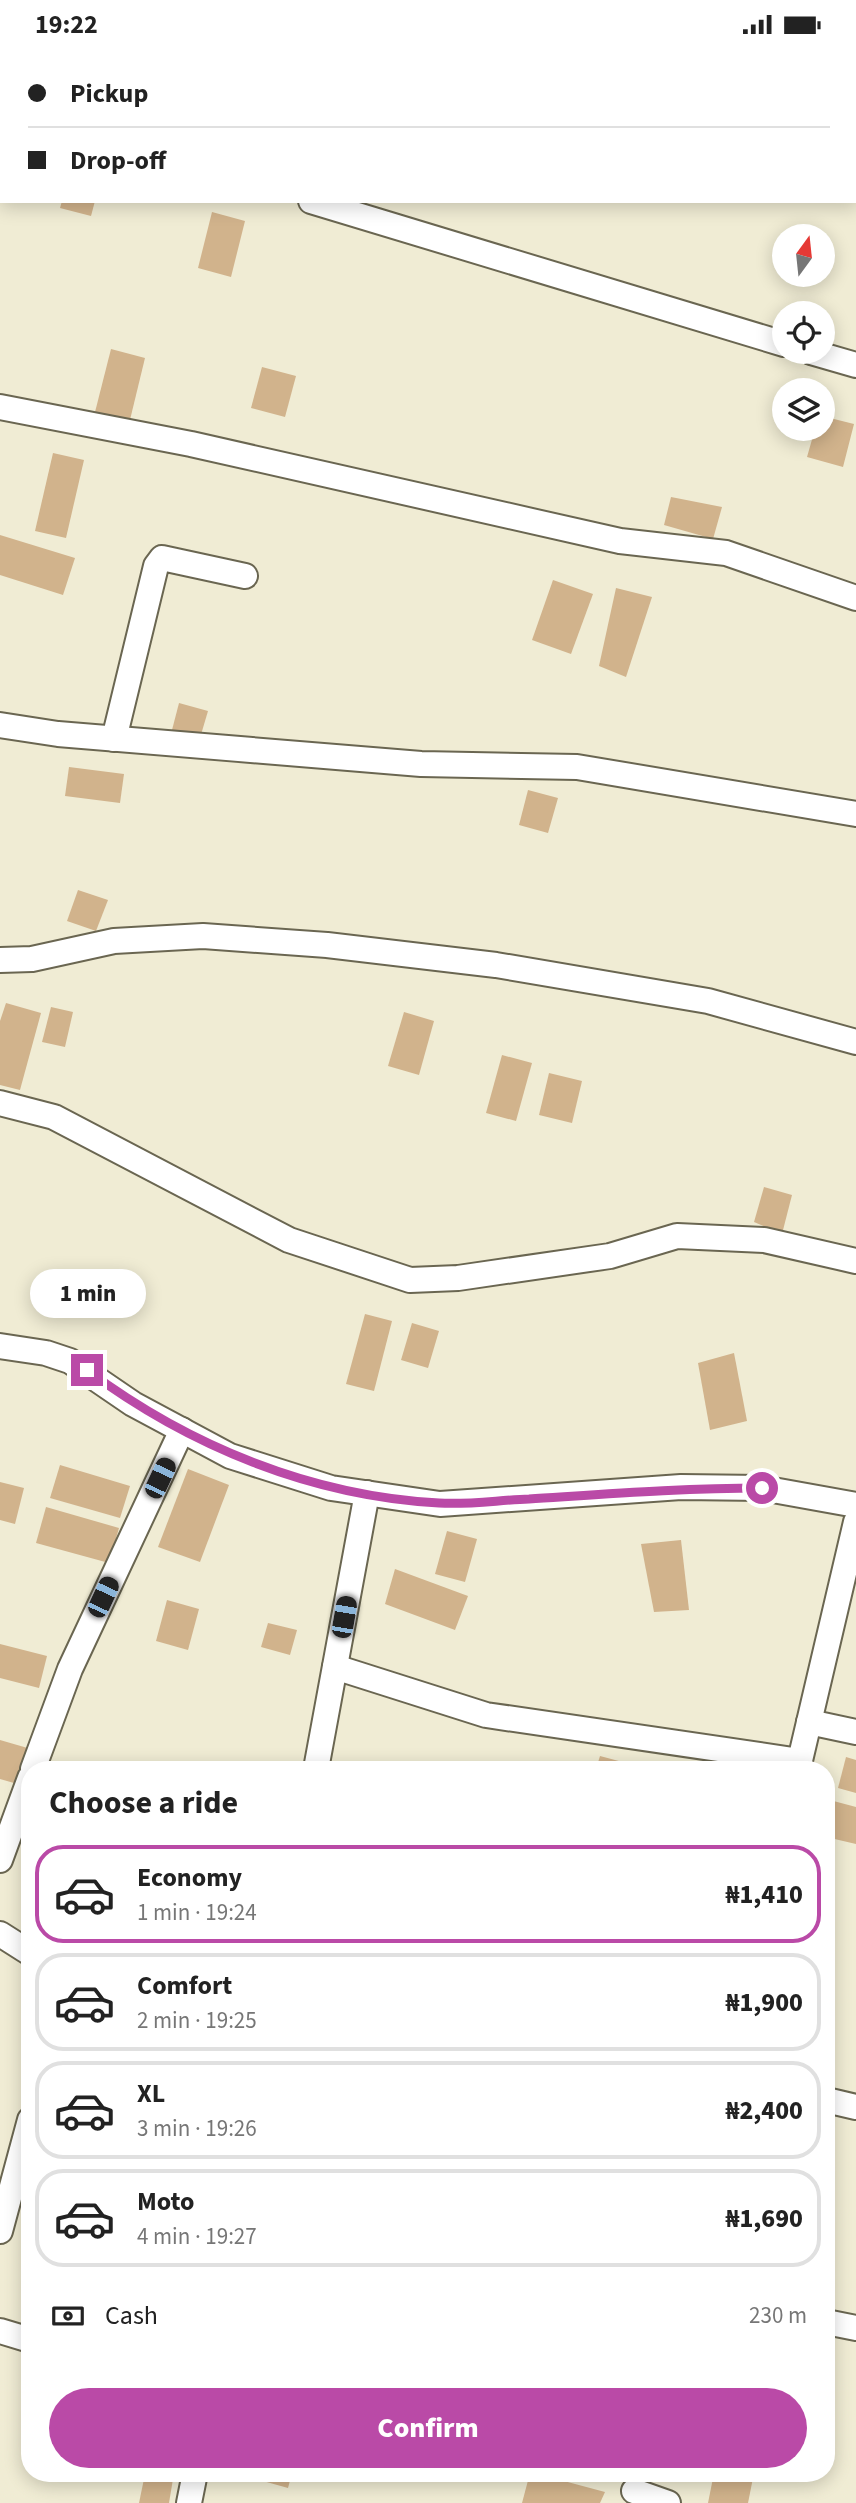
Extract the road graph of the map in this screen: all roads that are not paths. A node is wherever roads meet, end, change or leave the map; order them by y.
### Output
1 (318, 203) edge
2 (772, 340) edge
3 (835, 359) edge
4 (856, 365) edge
5 (0, 407) edge
6 (246, 576) dead end
7 (856, 598) edge
8 (0, 725) edge
9 (114, 739) junction
10 (856, 814) edge
11 (0, 960) edge
12 (856, 1042) edge
13 (0, 1103) edge
14 (856, 1261) edge
15 (0, 1346) edge
16 (182, 1430) junction
17 (367, 1493) junction
18 (856, 1505) edge
19 (856, 1522) edge
20 (335, 1667) junction
21 (808, 1722) junction
22 (856, 1732) edge
23 (36, 1761) edge
24 (317, 1761) edge
25 (774, 1761) edge
26 (800, 1761) edge
27 (21, 1803) edge
28 (0, 1860) edge
29 (0, 1934) edge
30 (21, 1947) edge
31 (835, 2102) edge
32 (856, 2107) edge
33 (21, 2153) edge
34 (0, 2231) edge
35 (835, 2324) edge
36 (856, 2328) edge
37 (0, 2331) edge
38 (21, 2337) edge
39 (193, 2482) edge
40 (634, 2489) edge
41 (189, 2503) edge
42 (668, 2503) edge

1 - 2 street
3 - 4 street
5 - 7 street
6 - 9 street
8 - 9 street
9 - 10 street
11 - 12 street
13 - 14 street
15 - 16 street
16 - 17 street
16 - 23 street
17 - 18 street
17 - 20 street
19 - 21 street
20 - 24 street
20 - 25 street
21 - 22 street
21 - 26 street
27 - 28 street
29 - 30 street
31 - 32 street
33 - 34 street
35 - 36 street
37 - 38 street
39 - 41 street
40 - 42 street

